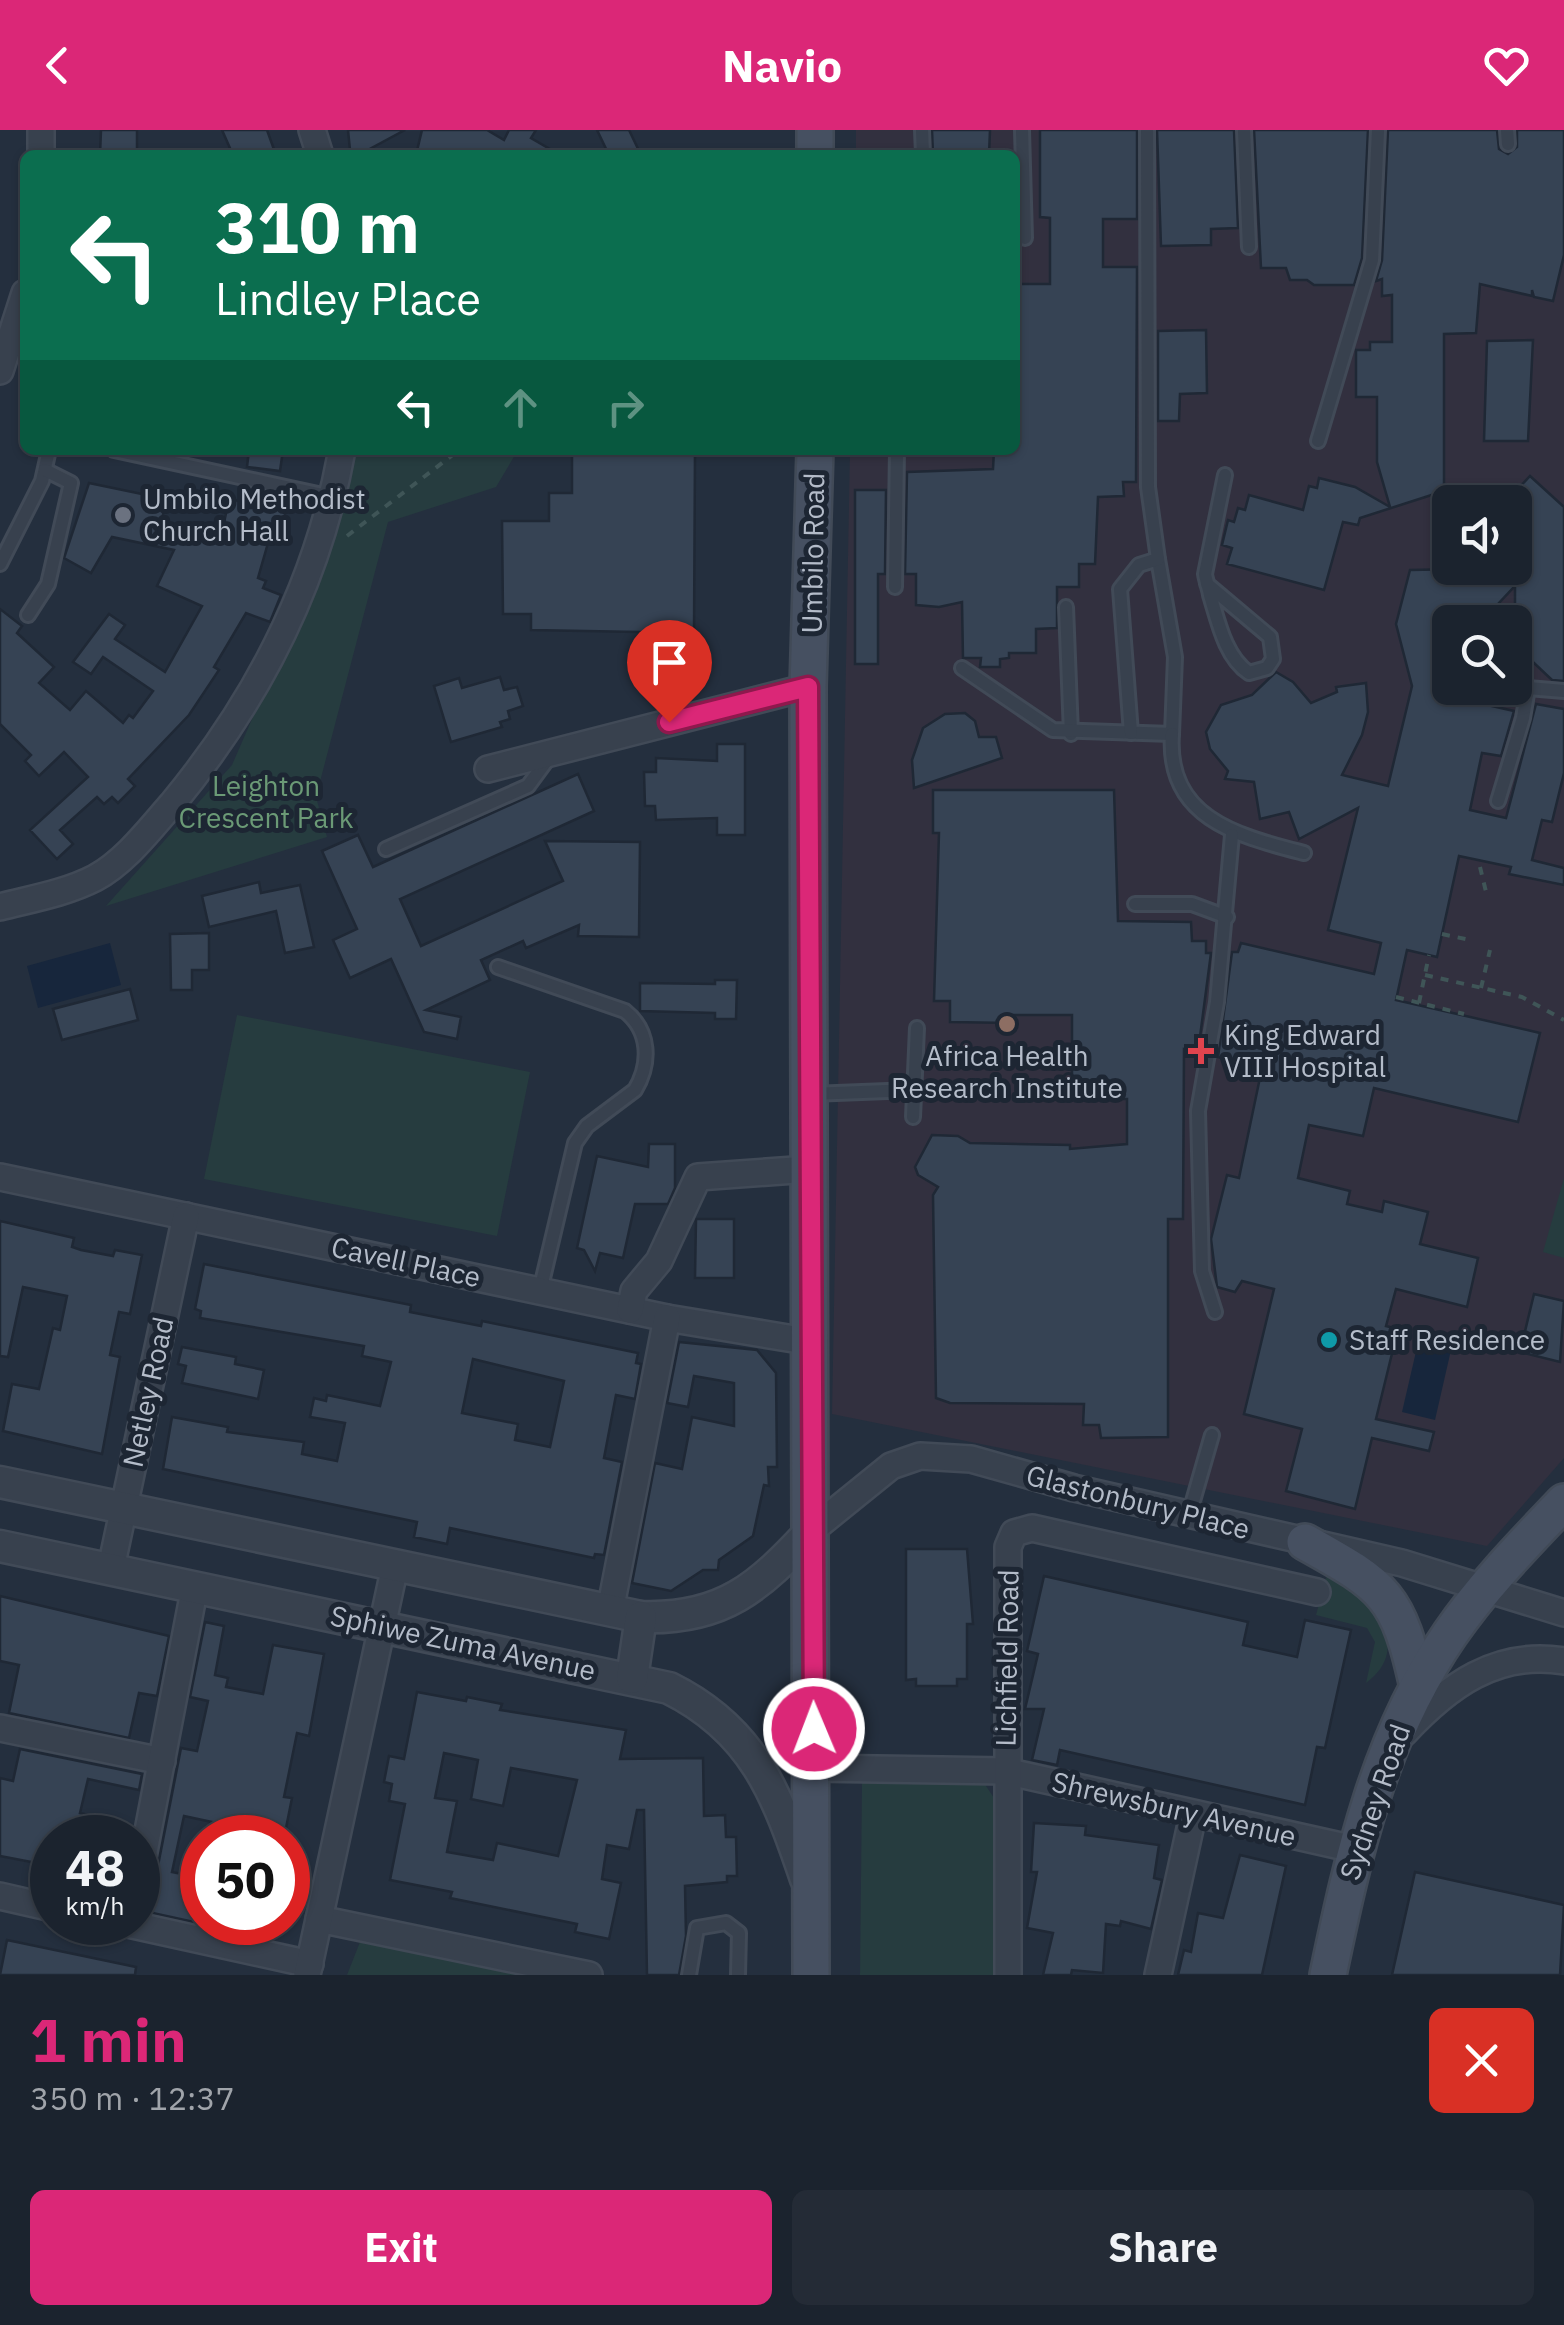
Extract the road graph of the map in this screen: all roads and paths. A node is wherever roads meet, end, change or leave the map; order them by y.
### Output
1 (1022, 130) edge
2 (1147, 130) edge
3 (1244, 130) edge
4 (1378, 130) edge
5 (1025, 238) dead end
6 (1248, 247) dead end
7 (20, 309) edge
8 (0, 371) edge
9 (1318, 441) dead end
10 (48, 455) edge
11 (137, 455) edge
12 (341, 455) edge
13 (452, 455) edge
14 (815, 455) edge
15 (897, 455) edge
16 (45, 470) junction
17 (1225, 475) dead end
18 (332, 497) junction
19 (315, 559) junction
20 (1158, 559) junction
21 (0, 564) edge
22 (1207, 584) junction
23 (895, 587) dead end
24 (1066, 607) dead end
25 (28, 615) dead end
26 (962, 668) dead end
27 (808, 687) junction
28 (1564, 692) edge
29 (1131, 733) junction
30 (1071, 734) junction
31 (1172, 734) junction
32 (551, 752) junction
33 (488, 769) dead end
34 (1498, 801) dead end
35 (1232, 834) junction
36 (386, 849) dead end
37 (1304, 853) dead end
38 (1480, 866) dead end
39 (1487, 896) dead end
40 (1135, 904) dead end
41 (0, 907) edge
42 (1226, 917) junction
43 (1442, 934) dead end
44 (1470, 940) dead end
45 (1490, 950) dead end
46 (1429, 955) dead end
47 (498, 967) dead end
48 (1425, 975) junction
49 (1481, 988) junction
50 (1396, 997) dead end
51 (1419, 1003) junction
52 (1464, 1014) dead end
53 (1564, 1020) edge
54 (917, 1028) dead end
55 (914, 1090) junction
56 (808, 1094) junction
57 (913, 1117) dead end
58 (809, 1169) junction
59 (0, 1177) edge
60 (186, 1216) junction
61 (540, 1291) junction
62 (630, 1310) junction
63 (1215, 1312) dead end
64 (667, 1318) junction
65 (812, 1342) junction
66 (1212, 1436) dead end
67 (0, 1482) edge
68 (1564, 1502) edge
69 (123, 1508) junction
70 (1189, 1515) junction
71 (812, 1530) junction
72 (1305, 1542) junction
73 (0, 1546) edge
74 (395, 1566) junction
75 (110, 1568) junction
76 (196, 1586) junction
77 (1483, 1589) junction
78 (1317, 1592) dead end
79 (610, 1611) junction
80 (1564, 1613) edge
81 (641, 1617) junction
82 (383, 1628) junction
83 (1564, 1662) edge
84 (632, 1678) junction
85 (1418, 1687) junction
86 (0, 1728) edge
87 (1386, 1752) junction
88 (162, 1761) junction
89 (814, 1768) junction
90 (1005, 1771) junction
91 (151, 1815) edge
92 (1194, 1816) junction
93 (1354, 1849) junction
94 (0, 1896) edge
95 (812, 1896) junction
96 (30, 1903) edge
97 (319, 1919) junction
98 (160, 1932) edge
99 (308, 1970) edge
100 (589, 1975) edge
101 (689, 1975) edge
102 (738, 1975) edge
103 (811, 1975) edge
104 (1008, 1975) edge
105 (1158, 1975) edge
106 (1328, 1975) edge

1 - 5 lane
2 - 20 lane
3 - 6 lane
4 - 9 lane
7 - 8 street
10 - 16 lane
11 - 18 lane
12 - 18 street
13 - 19 path
14 - 27 main road, Umbilo Road
15 - 23 lane
16 - 21 lane
16 - 25 lane
17 - 22 lane
18 - 19 street
19 - 41 street
20 - 29 lane
20 - 31 lane
22 - 22 lane
24 - 30 lane
26 - 30 lane
27 - 32 street
27 - 56 main road, Umbilo Road
28 - 34 lane
29 - 30 lane
29 - 31 lane
31 - 35 lane
32 - 33 street
32 - 36 lane
35 - 37 lane
35 - 42 lane
38 - 39 path
40 - 42 lane
42 - 63 lane
43 - 44 path
45 - 49 path
46 - 48 path
47 - 61 lane
48 - 49 path
48 - 51 path
49 - 53 path
50 - 51 path
51 - 52 path
54 - 55 lane
55 - 56 lane
55 - 57 lane
56 - 58 main road, Umbilo Road
58 - 62 street
58 - 65 main road, Umbilo Road
59 - 60 street, Cavell Place
60 - 61 street, Cavell Place
60 - 69 street, Netley Road
61 - 62 street, Cavell Place
62 - 64 street, Cavell Place
64 - 65 street, Cavell Place
64 - 79 street
65 - 71 main road, Umbilo Road
66 - 70 lane
67 - 69 street
68 - 77 main road, Sydney Road
69 - 74 street
69 - 75 street, Netley Road
70 - 71 street, Glastonbury Place
70 - 72 street, Glastonbury Place
71 - 81 street
71 - 89 main road, Umbilo Road
72 - 77 street, Glastonbury Place
72 - 85 main road
73 - 75 street, Sphiwe Zuma Avenue
74 - 79 street
74 - 82 street
75 - 76 street, Sphiwe Zuma Avenue
76 - 82 street, Sphiwe Zuma Avenue
76 - 88 street
77 - 80 street, Glastonbury Place
77 - 85 main road, Sydney Road
78 - 90 street, Lichfield Road
79 - 81 street
81 - 84 street
82 - 84 street, Sphiwe Zuma Avenue
82 - 97 street
83 - 87 street
84 - 95 street, Sphiwe Zuma Avenue
85 - 87 main road, Sydney Road
86 - 88 street
87 - 93 main road, Sydney Road
88 - 91 street
89 - 90 street, Shrewsbury Avenue
89 - 95 main road, Umbilo Road
90 - 92 street, Shrewsbury Avenue
90 - 104 street, Lichfield Road
92 - 93 street, Shrewsbury Avenue
92 - 105 street
93 - 106 main road, Sydney Road
94 - 96 street
95 - 103 main road, Umbilo Road
97 - 99 street
97 - 100 street
98 - 99 street
101 - 102 lane

